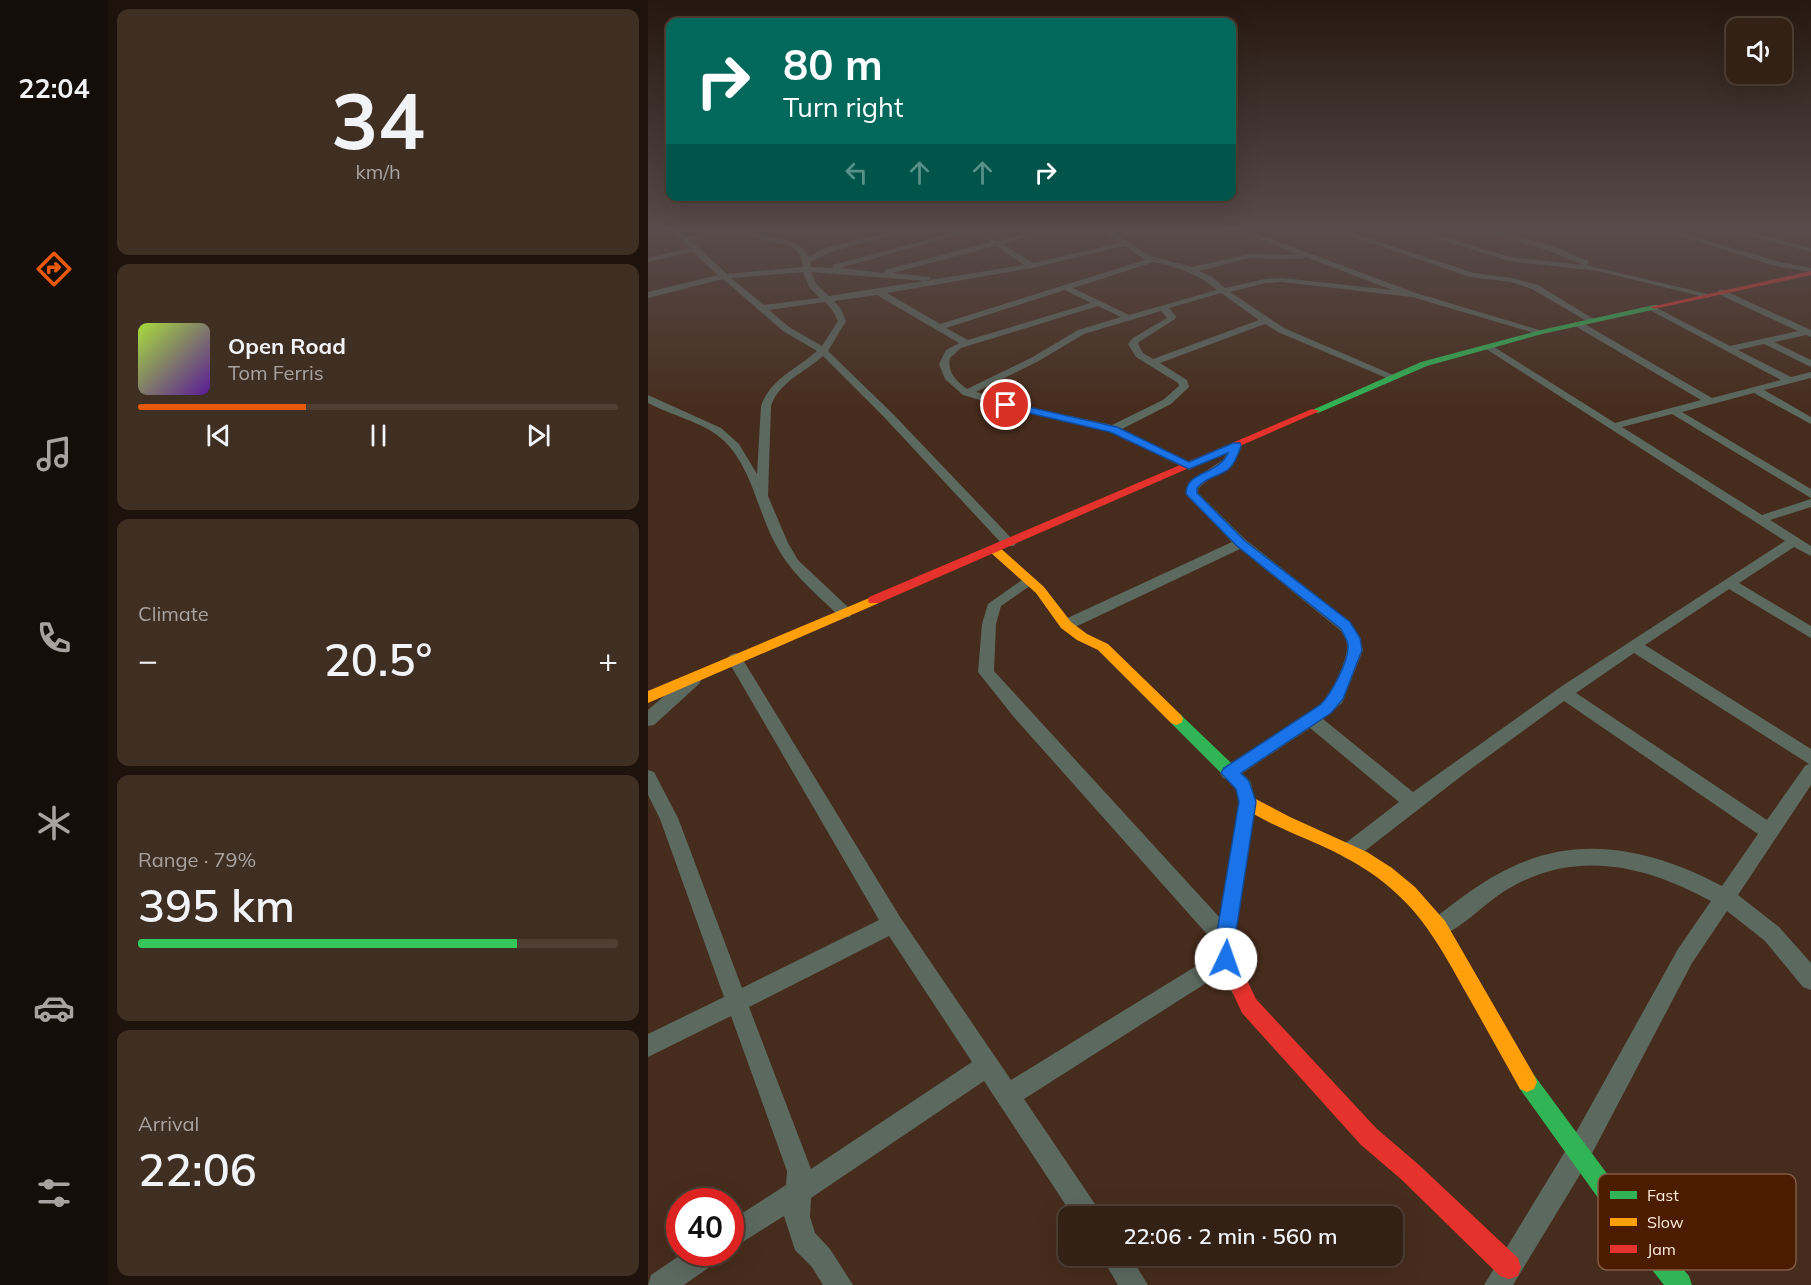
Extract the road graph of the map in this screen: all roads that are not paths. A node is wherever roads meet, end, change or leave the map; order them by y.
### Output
1 (669, 289) edge
2 (741, 289) edge
3 (817, 289) edge
4 (899, 289) edge
5 (1059, 289) edge
6 (1069, 289) edge
7 (1221, 289) edge
8 (1232, 289) edge
9 (1360, 289) edge
10 (1397, 289) edge
11 (1538, 289) edge
12 (1695, 289) edge
13 (1735, 289) edge
14 (1223, 291) junction
15 (880, 292) junction
16 (1714, 293) junction
17 (648, 295) edge
18 (1413, 295) junction
19 (826, 300) junction
20 (1096, 304) junction
21 (762, 308) junction
22 (1163, 308) junction
23 (1650, 308) junction
24 (1127, 317) junction
25 (1264, 321) junction
26 (1593, 321) junction
27 (1578, 324) junction
28 (939, 327) junction
29 (1541, 332) junction
30 (1809, 333) edge
31 (1765, 341) junction
32 (966, 343) junction
33 (1488, 347) junction
34 (1728, 349) junction
35 (823, 351) junction
36 (1152, 363) junction
37 (1811, 364) edge
38 (1811, 375) edge
39 (1393, 377) junction
40 (1787, 380) junction
41 (1754, 389) junction
42 (967, 393) junction
43 (648, 398) edge
44 (1710, 402) junction
45 (1674, 411) junction
46 (1811, 421) edge
47 (1614, 426) junction
48 (1113, 429) junction
49 (1236, 446) junction
50 (1189, 466) junction
51 (1811, 494) edge
52 (762, 496) junction
53 (1811, 503) edge
54 (1762, 519) junction
55 (1794, 541) junction
56 (1009, 543) junction
57 (1241, 543) junction
58 (994, 549) junction
59 (1811, 552) edge
60 (1029, 580) junction
61 (1729, 583) junction
62 (845, 613) junction
63 (1066, 625) junction
64 (1811, 633) edge
65 (1635, 646) junction
66 (735, 659) junction
67 (700, 674) junction
68 (1566, 694) junction
69 (648, 697) edge
70 (1311, 719) junction
71 (648, 720) edge
72 (1811, 758) edge
73 (1811, 771) edge
74 (1229, 773) junction
75 (648, 777) edge
76 (653, 802) edge
77 (1248, 802) junction
78 (1412, 802) junction
79 (1770, 832) junction
80 (1350, 851) junction
81 (1725, 897) junction
82 (893, 924) junction
83 (1439, 927) junction
84 (1226, 949) junction
85 (1811, 979) edge
86 (739, 1002) junction
87 (648, 1046) edge
88 (987, 1066) junction
89 (1007, 1096) junction
90 (1578, 1154) junction
91 (1598, 1177) edge
92 (800, 1190) junction
93 (1081, 1206) edge
94 (744, 1228) edge
95 (689, 1266) edge
96 (1121, 1266) edge
97 (1668, 1270) edge
98 (1504, 1276) edge
99 (661, 1285) edge
100 (839, 1285) edge
101 (1134, 1285) edge
102 (1680, 1285) edge

1 - 17 street
2 - 21 street
3 - 19 street
4 - 15 street
5 - 28 street
6 - 20 street
7 - 14 street
8 - 14 street
9 - 18 street
10 - 18 street
11 - 26 street
12 - 16 street
13 - 16 street
14 - 22 street
14 - 25 street
15 - 19 street
15 - 28 street
16 - 23 street
16 - 30 street
18 - 29 street
19 - 21 street
19 - 35 street
20 - 24 street
20 - 32 street
21 - 35 street
22 - 24 street
22 - 36 street
23 - 26 street
23 - 34 street
24 - 42 street
25 - 36 street
25 - 39 street
26 - 27 street
27 - 29 street
27 - 44 street
28 - 32 street
29 - 33 street
30 - 31 street
31 - 34 street
31 - 37 street
32 - 42 street
33 - 39 street
33 - 47 street
34 - 40 street
35 - 52 street
35 - 56 street
36 - 48 street
38 - 40 street
39 - 49 street
40 - 41 street
41 - 44 street
41 - 46 street
42 - 48 street
43 - 52 street
44 - 45 street
45 - 47 street
45 - 51 street
47 - 54 street
48 - 50 street
49 - 50 street
49 - 57 street
50 - 56 street
52 - 62 street
53 - 54 street
54 - 55 street
55 - 59 street
55 - 61 street
56 - 58 street
57 - 63 street
57 - 70 street
58 - 60 street
58 - 62 street
60 - 63 street
60 - 84 street
61 - 64 street
61 - 65 street
62 - 66 street
63 - 74 street
65 - 68 street
65 - 72 street
66 - 67 street
66 - 82 street
67 - 69 street
67 - 71 street
68 - 78 street
68 - 79 street
70 - 74 street
70 - 78 street
73 - 79 street
74 - 77 street
75 - 76 street
76 - 86 street
77 - 80 street
77 - 84 street
78 - 80 street
79 - 81 street
80 - 83 street
81 - 83 street
81 - 85 street
81 - 90 street
82 - 86 street
82 - 88 street
83 - 90 street
84 - 89 street
84 - 98 street
86 - 87 street
86 - 92 street
88 - 89 street
88 - 92 street
89 - 93 street
90 - 91 street
90 - 98 street
92 - 94 street
92 - 100 street
95 - 99 street
96 - 101 street
97 - 102 street

